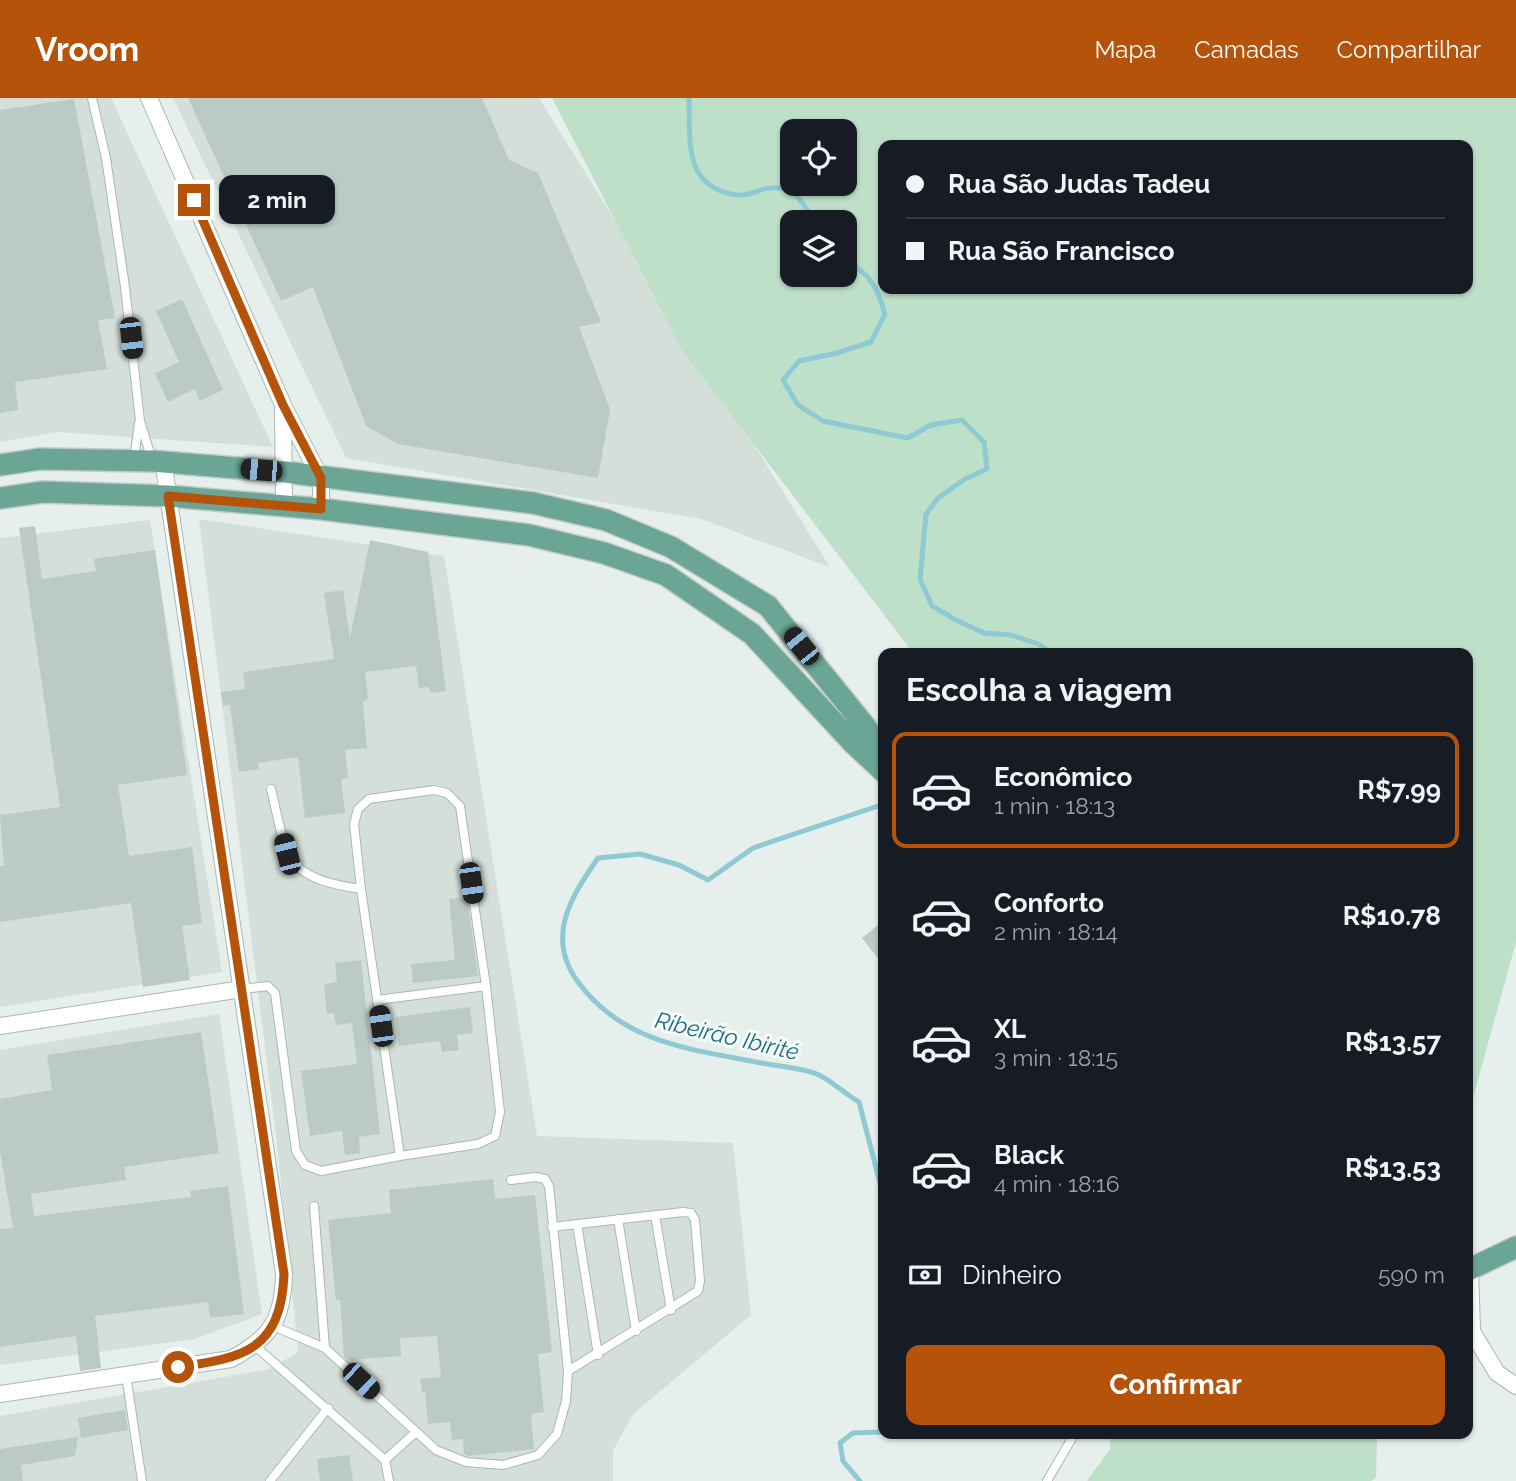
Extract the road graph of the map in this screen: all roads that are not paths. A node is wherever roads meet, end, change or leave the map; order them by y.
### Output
1 (92, 98) edge
2 (149, 98) edge
3 (283, 405) junction
4 (140, 421) junction
5 (40, 459) junction
6 (150, 461) junction
7 (0, 465) edge
8 (285, 472) junction
9 (321, 478) junction
10 (43, 492) junction
11 (168, 496) junction
12 (0, 498) edge
13 (284, 506) junction
14 (321, 509) junction
15 (768, 606) junction
16 (752, 635) junction
17 (878, 745) edge
18 (878, 766) edge
19 (271, 789) dead end
20 (361, 889) junction
21 (486, 986) junction
22 (242, 989) junction
23 (377, 1000) junction
24 (0, 1026) edge
25 (400, 1156) junction
26 (511, 1180) dead end
27 (314, 1206) dead end
28 (655, 1215) junction
29 (618, 1219) junction
30 (577, 1224) junction
31 (552, 1227) junction
32 (1516, 1247) edge
33 (1473, 1268) edge
34 (671, 1310) junction
35 (273, 1326) junction
36 (636, 1331) junction
37 (1473, 1332) edge
38 (255, 1346) junction
39 (325, 1348) junction
40 (598, 1355) junction
41 (568, 1371) junction
42 (126, 1375) junction
43 (1516, 1387) edge
44 (0, 1394) edge
45 (328, 1408) junction
46 (416, 1432) junction
47 (1072, 1439) edge
48 (385, 1460) junction
49 (142, 1481) edge
50 (270, 1481) edge
51 (389, 1481) edge
52 (1047, 1481) edge

1 - 4 lane
2 - 3 street
3 - 8 street
3 - 9 street
4 - 6 lane
4 - 6 lane
5 - 6 main road
5 - 7 main road
5 - 10 main road
6 - 8 main road
6 - 11 street
8 - 9 main road
8 - 13 street
9 - 14 street
9 - 15 main road
10 - 11 main road
10 - 12 main road
11 - 13 main road
11 - 22 street
13 - 14 main road
14 - 16 main road
15 - 16 main road
15 - 17 main road
16 - 18 main road
19 - 20 lane
20 - 21 lane
20 - 23 lane
21 - 23 lane
21 - 25 lane
22 - 24 street
22 - 25 lane
22 - 35 street
23 - 25 lane
26 - 31 lane
27 - 39 lane
28 - 29 lane
28 - 34 lane
28 - 34 lane
29 - 30 lane
29 - 36 lane
30 - 31 lane
30 - 40 lane
31 - 41 lane
32 - 33 main road
34 - 36 lane
35 - 38 street
35 - 39 lane
36 - 40 lane
37 - 43 street
38 - 42 street
38 - 45 lane
39 - 46 lane
40 - 41 lane
41 - 46 lane
42 - 44 street
42 - 49 lane
45 - 48 lane
45 - 50 lane
46 - 48 lane
47 - 52 lane
48 - 51 lane

